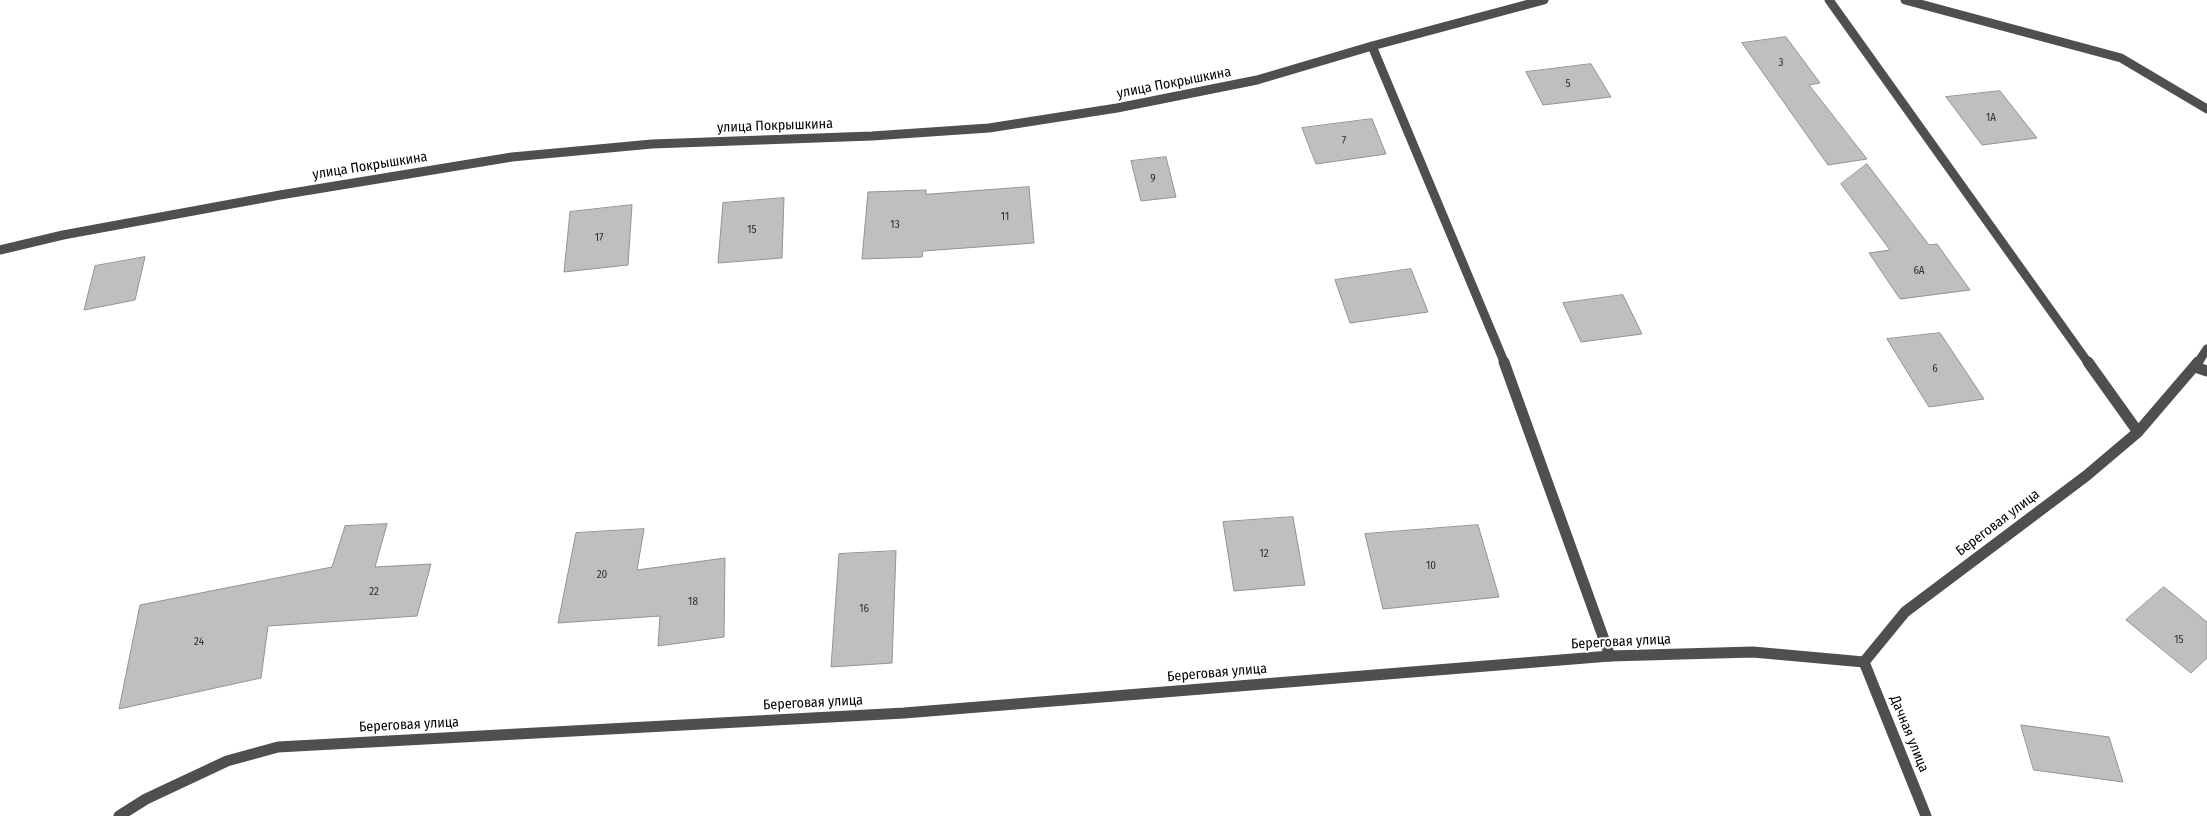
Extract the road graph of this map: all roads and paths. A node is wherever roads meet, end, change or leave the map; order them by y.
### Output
1 (1544, 0) edge
2 (1829, 0) edge
3 (1905, 0) edge
4 (1372, 46) junction
5 (2207, 109) edge
6 (0, 250) edge
7 (2207, 348) edge
8 (2196, 367) junction
9 (2207, 371) edge
10 (2138, 432) junction
11 (1610, 656) junction
12 (1864, 662) junction
13 (120, 816) edge
14 (1926, 816) edge

1 - 4 street, улица Покрышкина
2 - 10 street
3 - 5 street
4 - 6 street, улица Покрышкина
4 - 11 street
7 - 8 street, Береговая улица
8 - 9 street
8 - 10 street, Береговая улица
10 - 12 street, Береговая улица
11 - 12 street, Береговая улица
11 - 13 street, Береговая улица
12 - 14 street, Дачная улица

